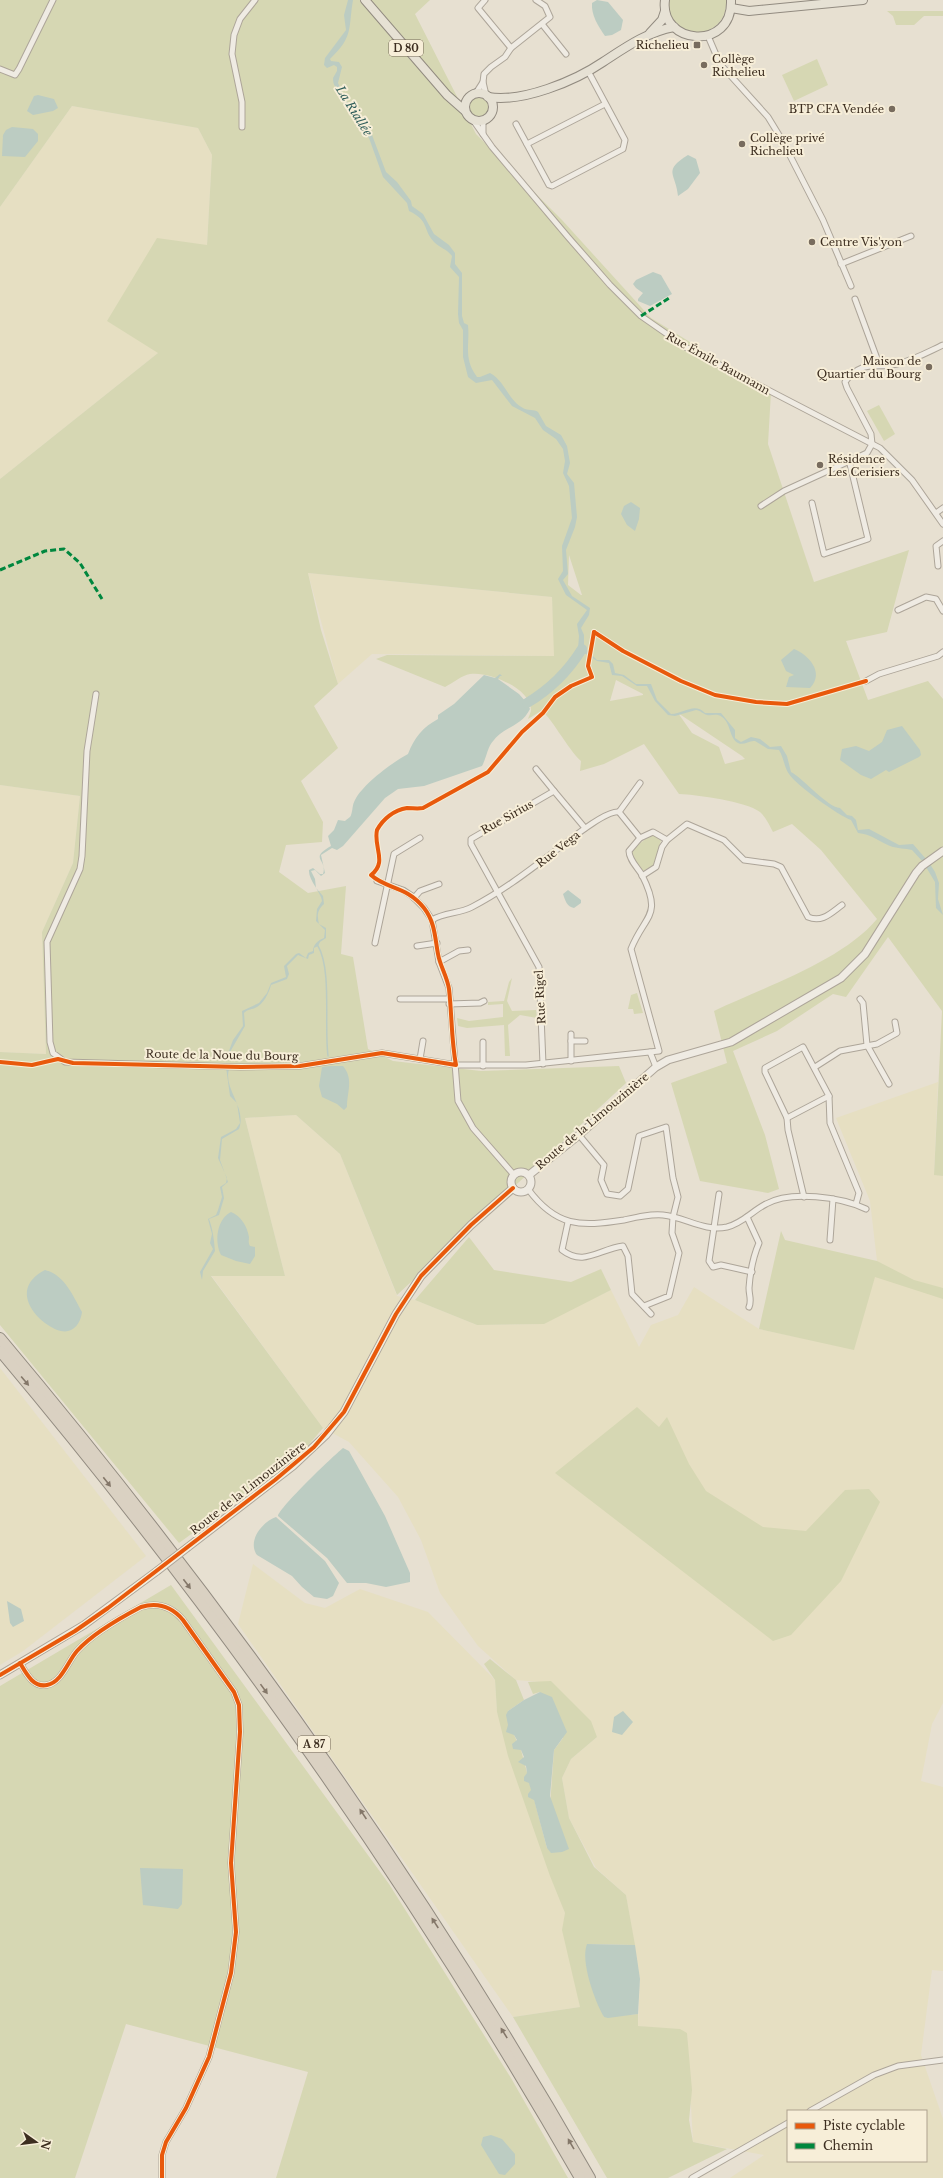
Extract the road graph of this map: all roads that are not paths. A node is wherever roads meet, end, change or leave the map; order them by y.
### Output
1 (53, 0) edge
2 (255, 0) edge
3 (365, 0) edge
4 (485, 0) edge
5 (536, 0) edge
6 (665, 0) edge
7 (863, 0) edge
8 (731, 4) edge
9 (666, 11) junction
10 (542, 24) junction
11 (674, 27) junction
12 (648, 34) junction
13 (708, 36) junction
14 (511, 48) junction
15 (566, 54) dead end
16 (0, 69) edge
17 (588, 71) junction
18 (483, 82) junction
19 (447, 95) junction
20 (473, 95) junction
21 (487, 96) junction
22 (510, 98) junction
23 (605, 104) junction
24 (464, 110) junction
25 (492, 111) junction
26 (472, 120) junction
27 (483, 121) junction
28 (516, 124) dead end
29 (242, 127) dead end
30 (484, 136) junction
31 (527, 144) junction
32 (911, 236) dead end
33 (841, 264) junction
34 (851, 286) dead end
35 (855, 299) dead end
36 (943, 345) edge
37 (879, 364) junction
38 (872, 444) junction
39 (849, 460) junction
40 (812, 503) dead end
41 (761, 506) dead end
42 (943, 508) edge
43 (936, 514) junction
44 (943, 524) edge
45 (943, 540) edge
46 (938, 566) dead end
47 (898, 610) dead end
48 (943, 611) edge
49 (943, 652) edge
50 (866, 681) dead end
51 (96, 694) dead end
52 (536, 769) dead end
53 (640, 783) dead end
54 (554, 791) junction
55 (619, 812) junction
56 (585, 828) junction
57 (420, 838) dead end
58 (640, 838) junction
59 (667, 840) junction
60 (943, 851) edge
61 (642, 876) junction
62 (377, 881) dead end
63 (386, 883) junction
64 (439, 884) dead end
65 (499, 892) junction
66 (414, 898) junction
67 (842, 905) dead end
68 (432, 920) junction
69 (375, 943) dead end
70 (437, 943) junction
71 (417, 946) dead end
72 (468, 950) dead end
73 (439, 962) junction
74 (400, 999) dead end
75 (860, 999) dead end
76 (484, 1001) dead end
77 (449, 1002) junction
78 (895, 1022) dead end
79 (571, 1034) dead end
80 (571, 1041) junction
81 (585, 1041) dead end
82 (423, 1042) dead end
83 (483, 1042) dead end
84 (867, 1045) junction
85 (650, 1052) junction
86 (420, 1059) junction
87 (571, 1061) junction
88 (543, 1064) junction
89 (456, 1065) junction
90 (483, 1066) junction
91 (815, 1066) junction
92 (656, 1067) junction
93 (889, 1084) dead end
94 (829, 1096) junction
95 (787, 1118) junction
96 (579, 1135) junction
97 (514, 1175) junction
98 (529, 1175) junction
99 (513, 1188) junction
100 (528, 1189) junction
101 (719, 1194) dead end
102 (804, 1197) junction
103 (833, 1199) junction
104 (856, 1204) junction
105 (866, 1209) dead end
106 (673, 1217) junction
107 (747, 1217) junction
108 (568, 1222) junction
109 (713, 1228) junction
110 (830, 1240) dead end
111 (752, 1272) junction
112 (644, 1306) junction
113 (749, 1307) dead end
114 (651, 1314) dead end
115 (0, 1338) edge
116 (0, 1351) edge
117 (20, 1663) junction
118 (0, 1675) edge
119 (943, 2060) edge
120 (812, 2110) edge
121 (787, 2125) edge
122 (162, 2178) edge
123 (580, 2178) edge
124 (590, 2178) edge
125 (692, 2178) edge

1 - 16 street
2 - 29 street
3 - 19 main road, D 80
4 - 14 street
5 - 10 street
6 - 9 main road
7 - 8 main road
8 - 13 main road
9 - 11 main road
9 - 12 main road
10 - 14 street
10 - 15 street
11 - 12 main road
11 - 13 main road
12 - 17 main road
13 - 33 street
14 - 18 street
17 - 22 main road
17 - 23 street
18 - 20 street
18 - 21 street
19 - 20 main road
19 - 24 main road, D 80
20 - 21 main road
20 - 24 main road
21 - 22 main road
21 - 25 main road
22 - 25 main road
23 - 31 street
23 - 31 street
24 - 26 main road
25 - 27 main road
26 - 27 main road
26 - 30 street, Rue Émile Baumann
27 - 30 street
28 - 31 street
30 - 38 street, Rue Émile Baumann
32 - 33 street
33 - 34 street
35 - 37 street
36 - 37 street
37 - 38 street
38 - 39 street
38 - 43 street, Rue Émile Baumann
39 - 40 street
39 - 41 street
42 - 43 street
43 - 44 street, Rue Émile Baumann
45 - 46 street
47 - 48 street
49 - 50 street
51 - 86 street, Route de la Noue du Bourg
52 - 54 street
53 - 55 street
54 - 56 street
54 - 65 street, Rue Sirius
55 - 56 street, Rue Vega
55 - 58 street
56 - 65 street, Rue Vega
57 - 63 street
58 - 59 street
58 - 61 street
59 - 61 street
59 - 67 street
60 - 92 street, Route de la Limouzinière
61 - 85 street, Route de la Noue du Bourg
62 - 63 street
63 - 66 street
63 - 69 street
64 - 66 street
65 - 68 street, Rue Vega
65 - 88 street, Rue Rigel
66 - 68 street
68 - 70 street
70 - 71 street
70 - 73 street
72 - 73 street
73 - 77 street
74 - 77 street
75 - 84 street
76 - 77 street
77 - 89 street
78 - 84 street
79 - 80 street
80 - 81 street
80 - 87 street
82 - 86 street
83 - 90 street
84 - 91 street
84 - 93 street
85 - 87 street, Route de la Noue du Bourg
85 - 92 street
86 - 89 street, Route de la Noue du Bourg
87 - 88 street, Route de la Noue du Bourg
88 - 90 street, Route de la Noue du Bourg
89 - 90 street, Route de la Noue du Bourg
89 - 97 street
91 - 94 street
91 - 95 street
92 - 96 street, Route de la Limouzinière
94 - 95 street
94 - 104 street
95 - 102 street
96 - 98 street, Route de la Limouzinière
96 - 106 street
97 - 98 street
97 - 99 street
98 - 100 street
99 - 100 street
99 - 117 street, Route de la Limouzinière, bridge
100 - 108 street
101 - 109 street
102 - 103 street
102 - 107 street
103 - 104 street
103 - 110 street
104 - 105 street
106 - 108 street
106 - 109 street
106 - 112 street
107 - 109 street
107 - 111 street
108 - 112 street
109 - 111 street
111 - 113 street
112 - 114 street
124 -> 115 highway, A 87
116 -> 123 highway, A 87
117 - 118 street, Route de la Limouzinière
117 - 122 street
119 - 120 street
121 - 125 street

